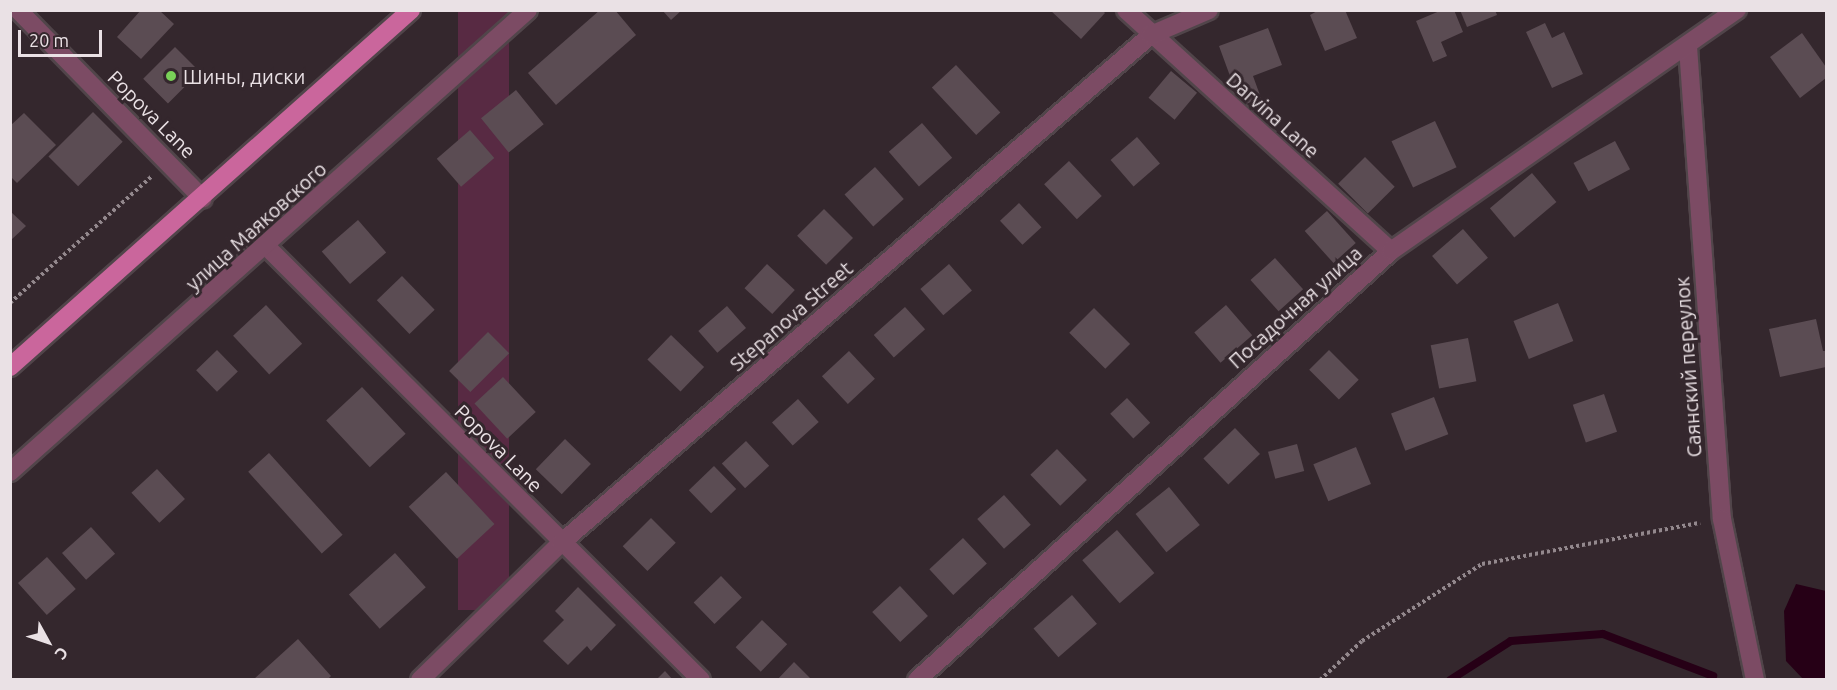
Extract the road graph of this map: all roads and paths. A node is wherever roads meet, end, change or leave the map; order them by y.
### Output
1 (18, 10) edge
2 (411, 10) edge
3 (528, 10) edge
4 (1126, 10) edge
5 (1209, 10) edge
6 (1737, 10) edge
7 (1151, 35) junction
8 (1688, 47) junction
9 (168, 162) junction
10 (203, 199) junction
11 (267, 247) junction
12 (1391, 251) junction
13 (10, 303) edge
14 (10, 367) edge
15 (10, 472) edge
16 (1722, 519) junction
17 (561, 543) junction
18 (420, 680) edge
19 (701, 680) edge
20 (917, 680) edge
21 (1320, 680) edge
22 (1755, 680) edge

1 - 9 street, Popova Lane
2 - 10 main road
3 - 11 street, улица Маяковского
4 - 7 street, Darvina Lane
5 - 7 street, Stepanova Street
6 - 8 street, Посадочная улица
7 - 12 street, Darvina Lane
7 - 17 street, Stepanova Street
8 - 12 street, Посадочная улица
8 - 16 street, Саянский переулок
9 - 10 street, Popova Lane
9 - 13 path
10 - 14 main road
11 - 15 street, улица Маяковского
11 - 17 street, Popova Lane
12 - 20 street, Посадочная улица
16 - 21 path
16 - 22 street, Саянский переулок
17 - 18 street, Stepanova Street
17 - 19 street, Popova Lane

